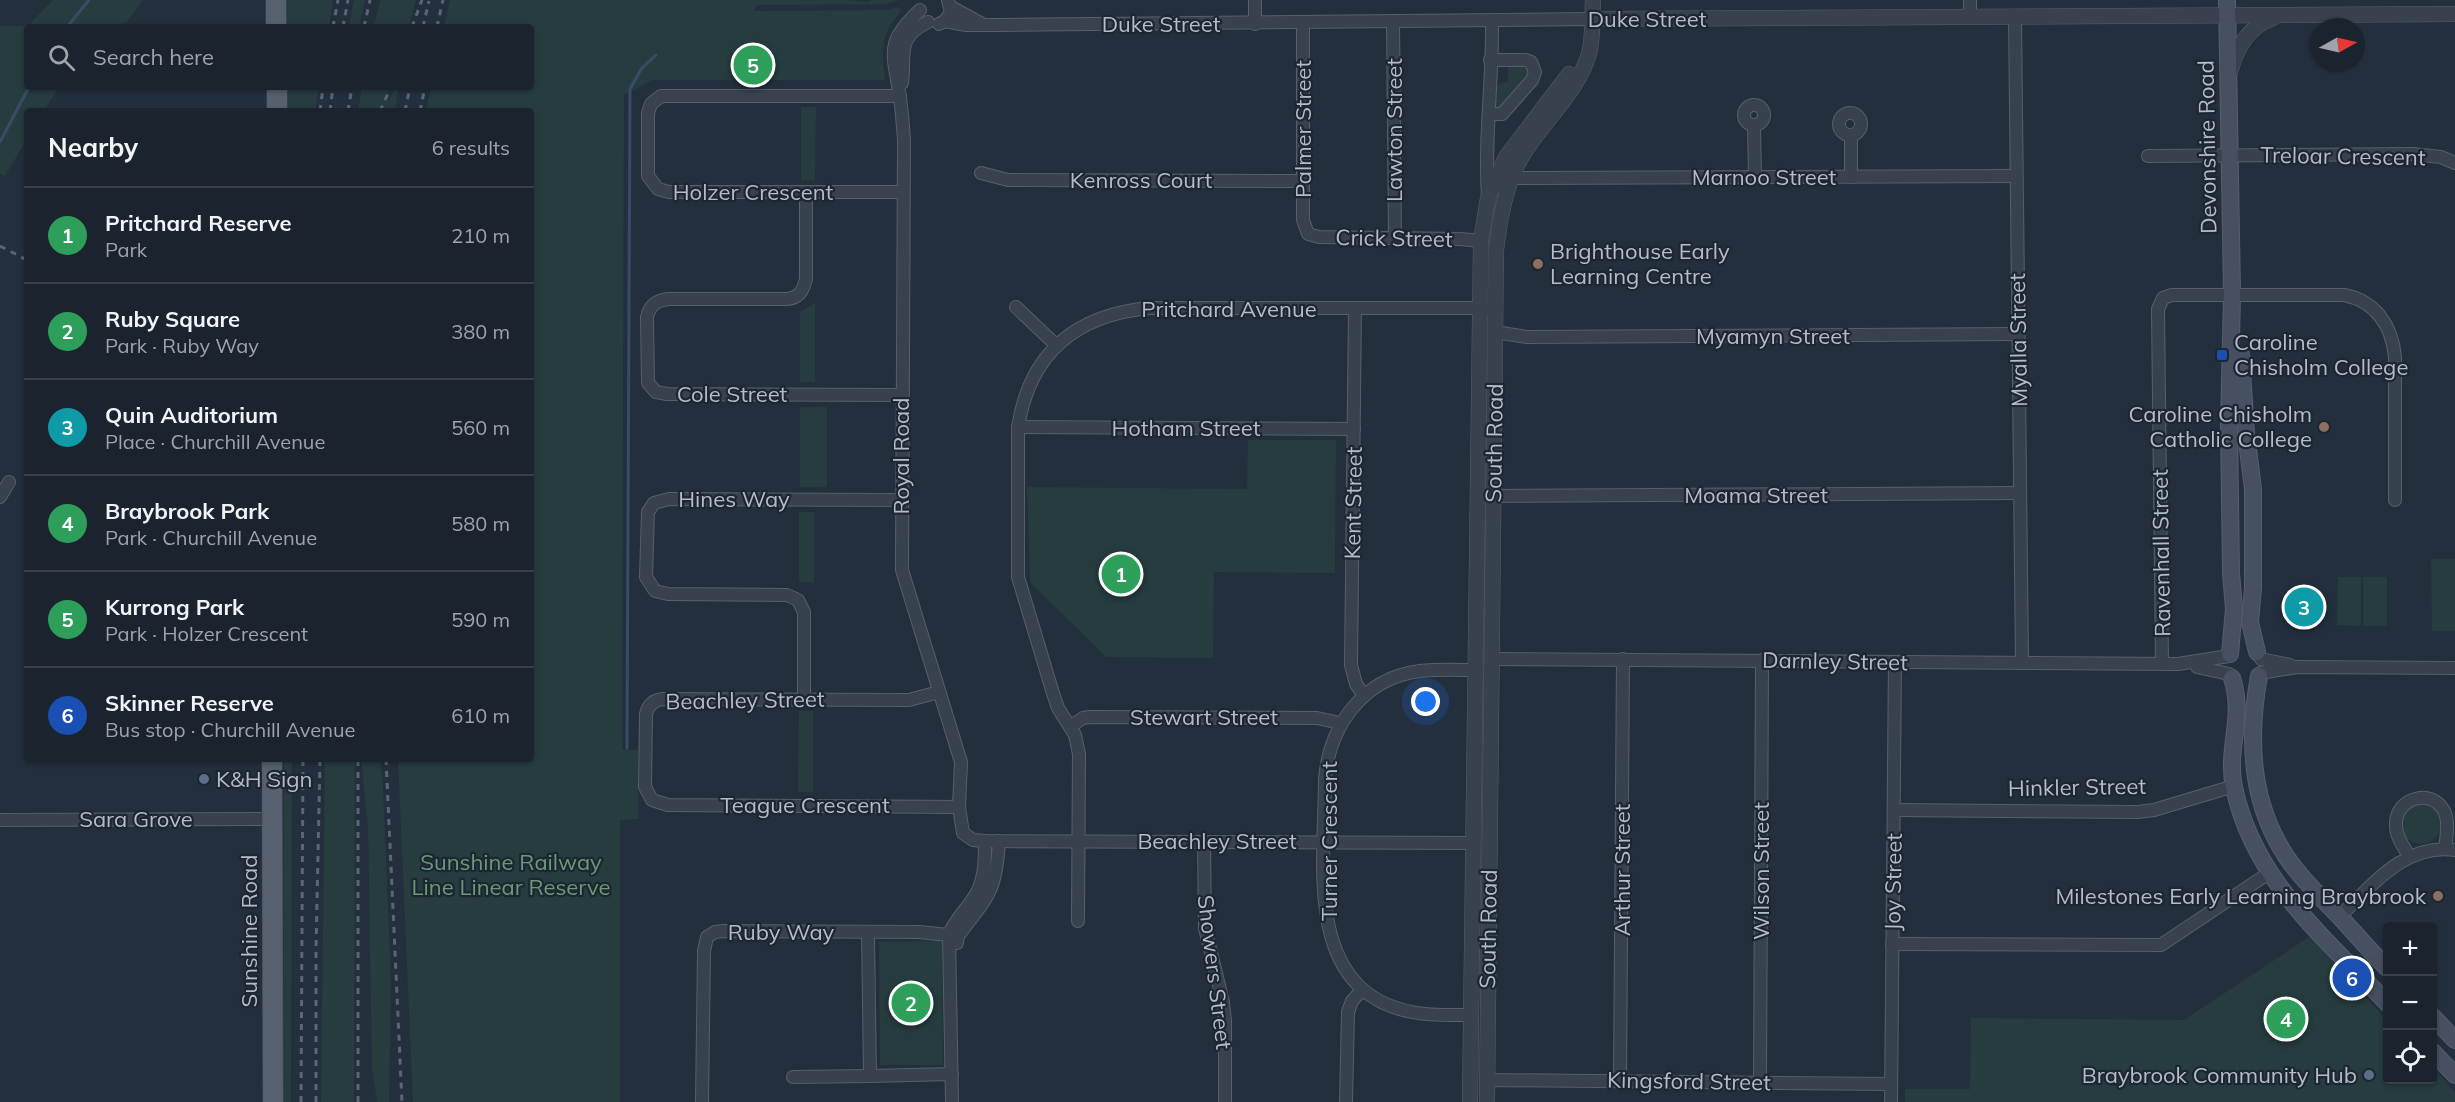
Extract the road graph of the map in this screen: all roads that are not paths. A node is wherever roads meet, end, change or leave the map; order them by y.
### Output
1 (276, 0) edge
2 (1255, 0) edge
3 (1593, 0) edge
4 (1970, 0) edge
5 (949, 3) edge
6 (921, 4) edge
7 (2227, 7) edge
8 (2455, 14) edge
9 (2278, 16) junction
10 (1970, 17) junction
11 (2014, 17) junction
12 (1592, 19) junction
13 (945, 21) junction
14 (1492, 21) junction
15 (928, 22) junction
16 (1393, 22) junction
17 (1303, 23) junction
18 (276, 24) edge
19 (982, 24) junction
20 (1255, 24) junction
21 (1490, 60) junction
22 (2229, 79) junction
23 (277, 90) edge
24 (900, 96) junction
25 (277, 108) edge
26 (1490, 114) junction
27 (1754, 125) dead end
28 (1851, 135) dead end
29 (2230, 155) junction
30 (2148, 156) dead end
31 (2455, 163) edge
32 (981, 173) dead end
33 (2016, 176) junction
34 (1755, 177) junction
35 (1851, 177) junction
36 (1512, 178) junction
37 (1302, 181) junction
38 (806, 192) junction
39 (903, 192) junction
40 (1488, 198) junction
41 (1308, 234) joint
42 (1395, 238) junction
43 (1481, 241) junction
44 (2232, 294) junction
45 (1016, 307) dead end
46 (1355, 308) junction
47 (1488, 308) junction
48 (1495, 332) junction
49 (2018, 334) junction
50 (1527, 337) junction
51 (1057, 346) junction
52 (1495, 349) junction
53 (902, 395) junction
54 (1018, 427) junction
55 (1354, 429) junction
56 (9, 482) dead end
57 (2020, 493) junction
58 (1493, 496) junction
59 (0, 497) edge
60 (901, 500) junction
61 (2395, 500) dead end
62 (2230, 655) junction
63 (1491, 659) junction
64 (1623, 659) junction
65 (1762, 660) junction
66 (1895, 662) junction
67 (2022, 663) junction
68 (2162, 664) junction
69 (2178, 664) junction
70 (2259, 665) junction
71 (2455, 668) edge
72 (1475, 670) junction
73 (2231, 676) junction
74 (939, 692) junction
75 (1364, 696) junction
76 (804, 699) junction
77 (1340, 723) junction
78 (1071, 726) junction
79 (272, 762) edge
80 (2257, 782) junction
81 (2234, 786) junction
82 (652, 800) joint
83 (959, 807) junction
84 (1894, 810) junction
85 (272, 819) junction
86 (0, 820) edge
87 (963, 833) joint
88 (986, 841) junction
89 (999, 841) junction
90 (1079, 841) junction
91 (1481, 841) junction
92 (1204, 842) junction
93 (1325, 842) junction
94 (2450, 849) edge
95 (2409, 856) junction
96 (2289, 860) junction
97 (2269, 873) junction
98 (981, 898) junction
99 (2339, 916) junction
100 (1078, 921) dead end
101 (868, 932) junction
102 (954, 935) junction
103 (2323, 936) junction
104 (1892, 944) junction
105 (2383, 964) edge
106 (1362, 990) junction
107 (2383, 999) edge
108 (1471, 1015) junction
109 (2437, 1020) edge
110 (2455, 1040) edge
111 (2437, 1055) edge
112 (952, 1074) junction
113 (2455, 1075) edge
114 (870, 1076) junction
115 (793, 1077) dead end
116 (1470, 1080) junction
117 (1487, 1080) junction
118 (1620, 1081) junction
119 (1760, 1082) junction
120 (1891, 1084) junction
121 (273, 1102) edge
122 (702, 1102) edge
123 (952, 1102) edge
124 (1225, 1102) edge
125 (1346, 1102) edge
126 (1470, 1102) edge
127 (1486, 1102) edge
128 (1891, 1102) edge

1 - 18 main road
2 - 20 street
3 - 12 street
4 - 10 street
5 - 13 street
5 - 19 street, Duke Street
6 - 15 street
6 - 24 street, Royal Road
7 - 9 street, Duke Street
7 - 11 street, Duke Street
7 - 22 main road, Devonshire Road
8 - 9 street, Duke Street
9 - 22 street
10 - 11 street, Duke Street
10 - 12 street, Duke Street
11 - 33 street, Myalla Street
12 - 14 street, Duke Street
12 - 36 street, South Road
12 - 40 street, South Road
13 - 15 street, Duke Street
13 - 19 street, Duke Street
14 - 16 street, Duke Street
14 - 21 street, South Road
15 - 24 street, Royal Road
16 - 17 street, Duke Street
16 - 42 street, Lawton Street
17 - 20 street, Duke Street
17 - 37 street, Palmer Street
19 - 20 street, Duke Street
21 - 26 street, South Road
21 - 26 street
22 - 29 main road, Devonshire Road
23 - 25 main road
24 - 38 street, Holzer Crescent
24 - 39 street, Royal Road
26 - 40 street, South Road
27 - 34 street
28 - 35 street
29 - 30 street, Treloar Crescent
29 - 31 street, Treloar Crescent
29 - 44 main road, Devonshire Road
32 - 37 street, Kenross Court
33 - 35 street, Marnoo Street
33 - 49 street, Myalla Street
34 - 35 street, Marnoo Street
34 - 36 street, Marnoo Street
36 - 47 street, South Road
37 - 41 street, Palmer Street
38 - 39 street, Holzer Crescent
38 - 53 street, Cole Street
39 - 53 street, Royal Road
40 - 43 street, South Road
41 - 42 street, Crick Street
42 - 43 street, Crick Street
43 - 47 street, South Road
44 - 61 street, Ravenhall Street
44 - 62 main road
44 - 68 street, Ravenhall Street
44 - 70 main road
45 - 51 street
46 - 47 street, Pritchard Avenue
46 - 51 street, Pritchard Avenue
46 - 55 street, Kent Street
47 - 48 street, South Road
47 - 72 street, South Road
48 - 50 street, Myamyn Street
48 - 52 street, South Road
49 - 50 street, Myamyn Street
49 - 57 street, Myalla Street
50 - 52 street, Myamyn Street
51 - 54 street, Pritchard Avenue
52 - 58 street, South Road
53 - 60 street, Royal Road
54 - 55 street, Hotham Street
54 - 78 street, Pritchard Avenue
55 - 75 street, Kent Street
56 - 59 street
57 - 58 street, Moama Street
57 - 67 street, Myalla Street
58 - 63 street, South Road
60 - 74 street, Royal Road
60 - 76 street, Hines Way
62 - 69 street, Darnley Street
62 - 70 main road
62 - 73 main road
63 - 64 street, Darnley Street
63 - 72 street
63 - 91 street, South Road
64 - 65 street, Darnley Street
64 - 118 street, Arthur Street
65 - 66 street, Darnley Street
65 - 119 street, Wilson Street
66 - 67 street, Darnley Street
66 - 84 street, Joy Street
67 - 68 street, Darnley Street
68 - 69 street, Darnley Street
69 - 73 street, Darnley Street
70 - 71 street
70 - 73 main road
70 - 80 main road
72 - 75 street, Turner Crescent
72 - 91 street, South Road
73 - 81 main road
74 - 76 street, Beachley Street
74 - 83 street, Royal Road
75 - 77 street, Turner Crescent
76 - 82 street, Beachley Street
77 - 78 street, Stewart Street
77 - 93 street, Turner Crescent
78 - 90 street, Pritchard Avenue
79 - 85 main road, Sunshine Road
80 - 81 main road, Hinkler Street
80 - 96 main road
81 - 84 street, Hinkler Street
81 - 97 main road
82 - 83 street, Teague Crescent
83 - 87 street, Royal Road
84 - 104 street, Joy Street
85 - 86 street, Sara Grove
85 - 121 main road, Sunshine Road
87 - 88 street, Beachley Street
88 - 89 street, Beachley Street
88 - 98 street
89 - 90 street, Beachley Street
89 - 98 street
90 - 92 street, Beachley Street
90 - 100 street, Pritchard Avenue
91 - 93 street, Beachley Street
91 - 108 street, South Road
91 - 117 street, South Road
92 - 93 street, Beachley Street
92 - 124 street, Showers Street
93 - 106 street, Turner Crescent
94 - 95 street
94 - 95 street
95 - 99 street
96 - 97 main road
96 - 99 main road
97 - 103 main road
97 - 104 street
98 - 102 street
99 - 103 main road
99 - 105 main road
101 - 102 street, Ruby Way
101 - 114 street
101 - 122 street, Ruby Way
102 - 112 street
103 - 107 main road
104 - 120 street, Joy Street
106 - 108 street, Turner Crescent
106 - 125 street
108 - 116 street, South Road
109 - 110 main road
111 - 113 main road
112 - 114 street
112 - 123 street
114 - 115 street
116 - 117 street
116 - 126 street, South Road
117 - 118 street, Kingsford Street
117 - 127 street, South Road
118 - 119 street, Kingsford Street
119 - 120 street, Kingsford Street
120 - 128 street, Joy Street

